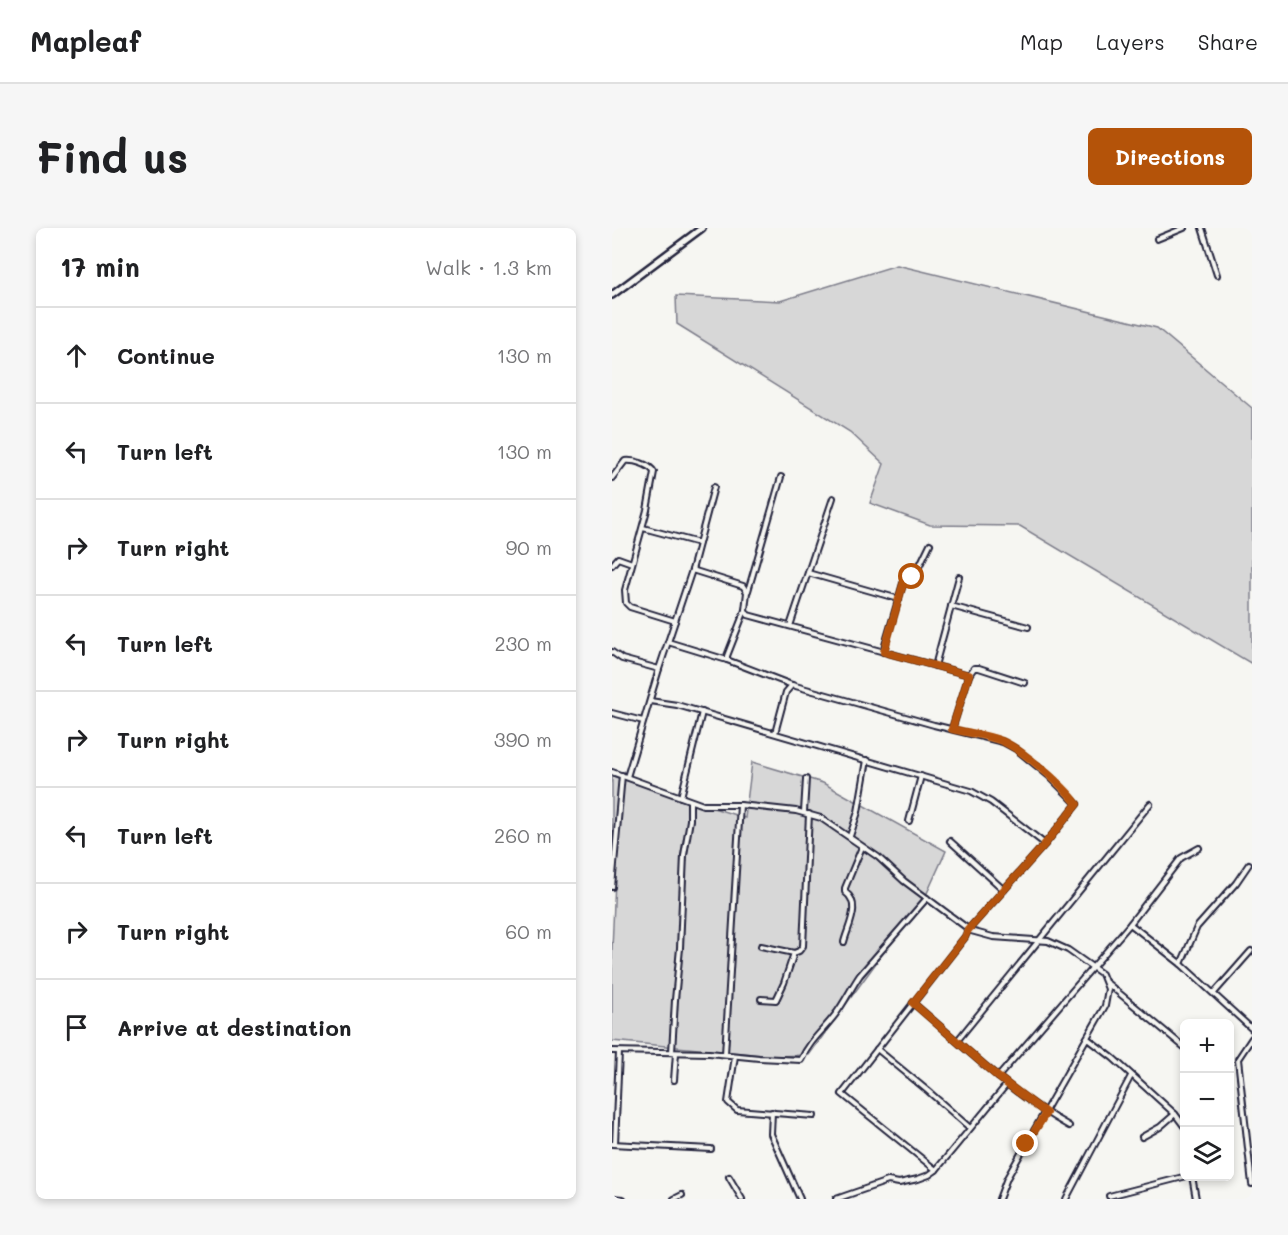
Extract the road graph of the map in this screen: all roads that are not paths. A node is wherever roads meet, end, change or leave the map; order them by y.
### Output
1 (702, 228) edge
2 (1184, 228) edge
3 (1202, 228) edge
4 (1157, 239) dead end
5 (1216, 275) dead end
6 (612, 295) edge
7 (782, 477) dead end
8 (612, 478) edge
9 (714, 488) dead end
10 (833, 498) dead end
11 (643, 528) junction
12 (699, 543) junction
13 (930, 544) dead end
14 (632, 563) junction
15 (612, 565) edge
16 (692, 570) junction
17 (808, 573) junction
18 (959, 577) dead end
19 (747, 592) junction
20 (899, 599) junction
21 (951, 606) junction
22 (745, 610) junction
23 (675, 621) junction
24 (790, 626) junction
25 (1028, 627) dead end
26 (668, 642) junction
27 (612, 652) edge
28 (884, 652) junction
29 (727, 660) junction
30 (935, 666) junction
31 (658, 669) junction
32 (969, 675) junction
33 (1025, 683) dead end
34 (792, 685) junction
35 (650, 701) junction
36 (702, 712) junction
37 (612, 713) edge
38 (643, 721) junction
39 (952, 729) junction
40 (775, 733) junction
41 (867, 760) junction
42 (612, 772) edge
43 (622, 775) junction
44 (921, 776) junction
45 (627, 777) junction
46 (806, 779) dead end
47 (681, 797) junction
48 (690, 801) junction
49 (1150, 804) dead end
50 (740, 806) junction
51 (806, 813) junction
52 (909, 821) dead end
53 (850, 836) junction
54 (950, 841) dead end
55 (1045, 844) junction
56 (862, 847) junction
57 (1199, 848) dead end
58 (1249, 864) dead end
59 (612, 885) edge
60 (1004, 890) junction
61 (927, 898) junction
62 (1130, 924) junction
63 (968, 930) junction
64 (1041, 940) junction
65 (844, 942) dead end
66 (761, 946) dead end
67 (1252, 951) edge
68 (794, 953) junction
69 (1181, 964) junction
70 (1092, 967) junction
71 (1107, 983) junction
72 (1214, 993) junction
73 (761, 999) dead end
74 (913, 1003) junction
75 (1252, 1029) edge
76 (1087, 1038) junction
77 (1252, 1038) edge
78 (957, 1041) junction
79 (1180, 1043) edge
80 (877, 1049) junction
81 (612, 1051) edge
82 (619, 1052) junction
83 (674, 1053) junction
84 (725, 1054) junction
85 (735, 1056) junction
86 (1131, 1076) junction
87 (998, 1077) junction
88 (674, 1080) dead end
89 (1007, 1084) junction
90 (615, 1104) edge
91 (772, 1112) junction
92 (1046, 1113) junction
93 (1175, 1114) junction
94 (814, 1116) dead end
95 (1180, 1120) edge
96 (1069, 1126) dead end
97 (970, 1128) junction
98 (1142, 1137) dead end
99 (614, 1144) edge
100 (711, 1149) dead end
101 (1250, 1155) edge
102 (936, 1170) junction
103 (729, 1177) dead end
104 (1180, 1178) edge
105 (1193, 1181) edge
106 (1252, 1184) edge
107 (682, 1195) dead end
108 (1109, 1196) dead end
109 (612, 1198) edge
110 (623, 1199) edge
111 (674, 1199) edge
112 (742, 1199) edge
113 (800, 1199) edge
114 (836, 1199) edge
115 (999, 1199) edge
116 (1066, 1199) edge
117 (1196, 1199) edge

1 - 6 main road
2 - 4 street
3 - 5 street
7 - 19 street
8 - 11 street
9 - 12 street
10 - 17 street
11 - 12 street
11 - 14 street
12 - 16 street
13 - 20 street
14 - 15 street
14 - 23 street
16 - 19 street
16 - 23 street
17 - 20 street
17 - 24 street
18 - 21 street
19 - 22 street
20 - 28 street
21 - 25 street
21 - 30 street
22 - 24 street
22 - 29 street
23 - 26 street
24 - 28 street
26 - 29 street
26 - 31 street
27 - 31 street
28 - 30 street
29 - 34 street
30 - 32 street
31 - 35 street
32 - 33 street
32 - 39 street
34 - 39 street
34 - 40 street
35 - 36 street
35 - 38 street
36 - 40 street
36 - 47 street
37 - 38 street
38 - 45 street
39 - 55 street
40 - 41 street
41 - 44 street
41 - 53 street
42 - 43 street
43 - 45 street
43 - 59 street
44 - 52 street
44 - 55 street
45 - 47 street
46 - 51 street
47 - 48 street
48 - 50 street
48 - 83 street
49 - 64 street
50 - 51 street
50 - 84 street
51 - 53 street
51 - 68 street
53 - 56 street
54 - 60 street
55 - 60 street
56 - 61 street
56 - 65 street
57 - 62 street
58 - 69 street
60 - 63 street
61 - 63 street
61 - 85 street
62 - 69 street
62 - 70 street
63 - 64 street
63 - 74 street
64 - 70 street
64 - 78 street
66 - 68 street
67 - 72 street
68 - 73 street
69 - 72 street
70 - 71 street
70 - 87 street
71 - 76 street
71 - 79 street
72 - 75 street
74 - 78 street
74 - 80 street
76 - 86 street
76 - 92 street
77 - 101 street
78 - 87 street
80 - 97 street
80 - 102 street
81 - 82 street
82 - 83 street
82 - 90 street
83 - 84 street
83 - 88 street
84 - 85 street
85 - 91 street
86 - 93 street
86 - 116 street
87 - 89 street
89 - 92 street
89 - 97 street
90 - 99 street
91 - 94 street
91 - 113 street
92 - 96 street
92 - 115 street
93 - 95 street
93 - 98 street
97 - 102 street
99 - 100 street
101 - 106 street
102 - 114 street
103 - 112 street
104 - 108 street
105 - 117 street
107 - 111 street
109 - 110 street

